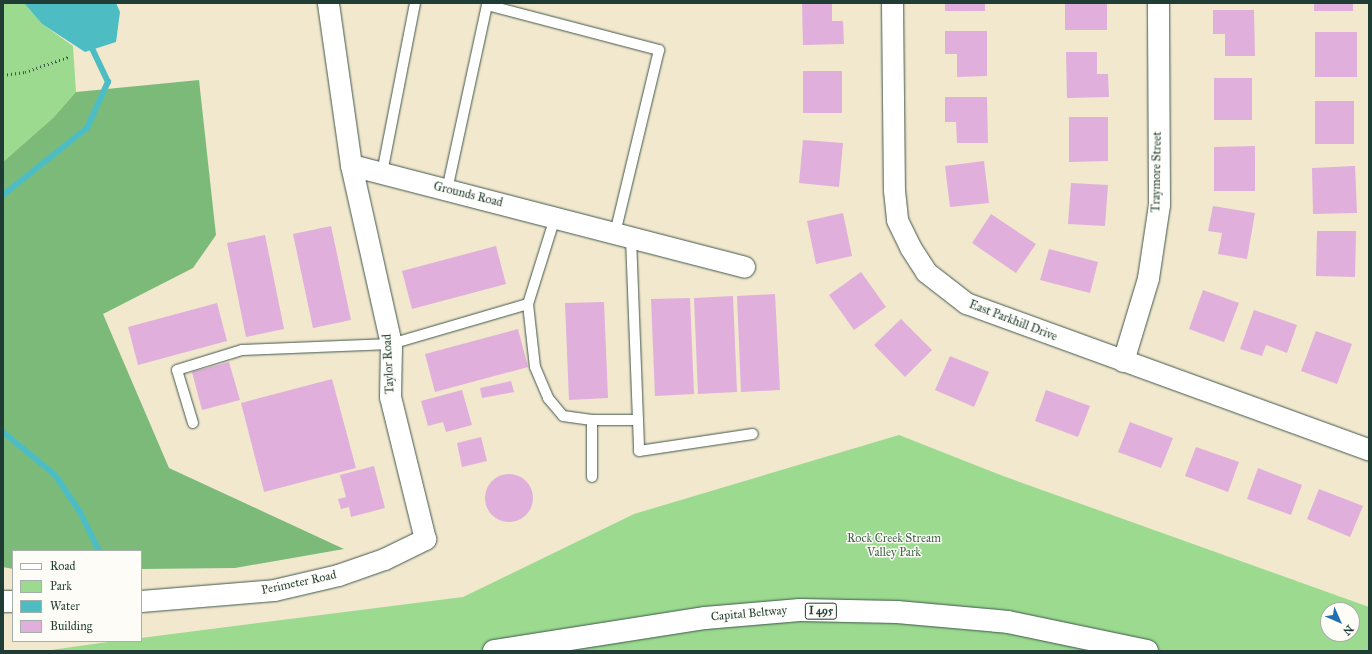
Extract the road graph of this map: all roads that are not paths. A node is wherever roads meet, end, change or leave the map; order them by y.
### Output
1 (328, 3) edge
2 (415, 3) edge
3 (892, 3) edge
4 (1158, 3) edge
5 (351, 165) junction
6 (382, 173) junction
7 (447, 190) junction
8 (555, 218) junction
9 (623, 236) junction
10 (744, 267) dead end
11 (528, 304) junction
12 (391, 344) junction
13 (1123, 361) junction
14 (592, 420) junction
15 (638, 420) junction
16 (193, 423) dead end
17 (753, 434) dead end
18 (1369, 450) edge
19 (592, 477) dead end
20 (425, 539) joint
21 (142, 601) edge
22 (494, 651) edge
23 (1147, 651) edge

1 - 5 street
2 - 6 lane
3 - 13 street, East Parkhill Drive
4 - 13 street, Traymore Street
5 - 6 street, Grounds Road
5 - 12 street, Taylor Road
6 - 7 street, Grounds Road
7 - 8 street, Grounds Road
7 - 9 lane
8 - 9 street, Grounds Road
8 - 11 lane
9 - 10 street, Grounds Road
9 - 15 lane
11 - 12 lane
11 - 14 lane
12 - 16 lane
12 - 20 street, Taylor Road
13 - 18 street, East Parkhill Drive
14 - 15 lane
14 - 19 lane
15 - 17 lane
20 - 21 street, Perimeter Road
22 - 23 highway, Capital Beltway / I 495

